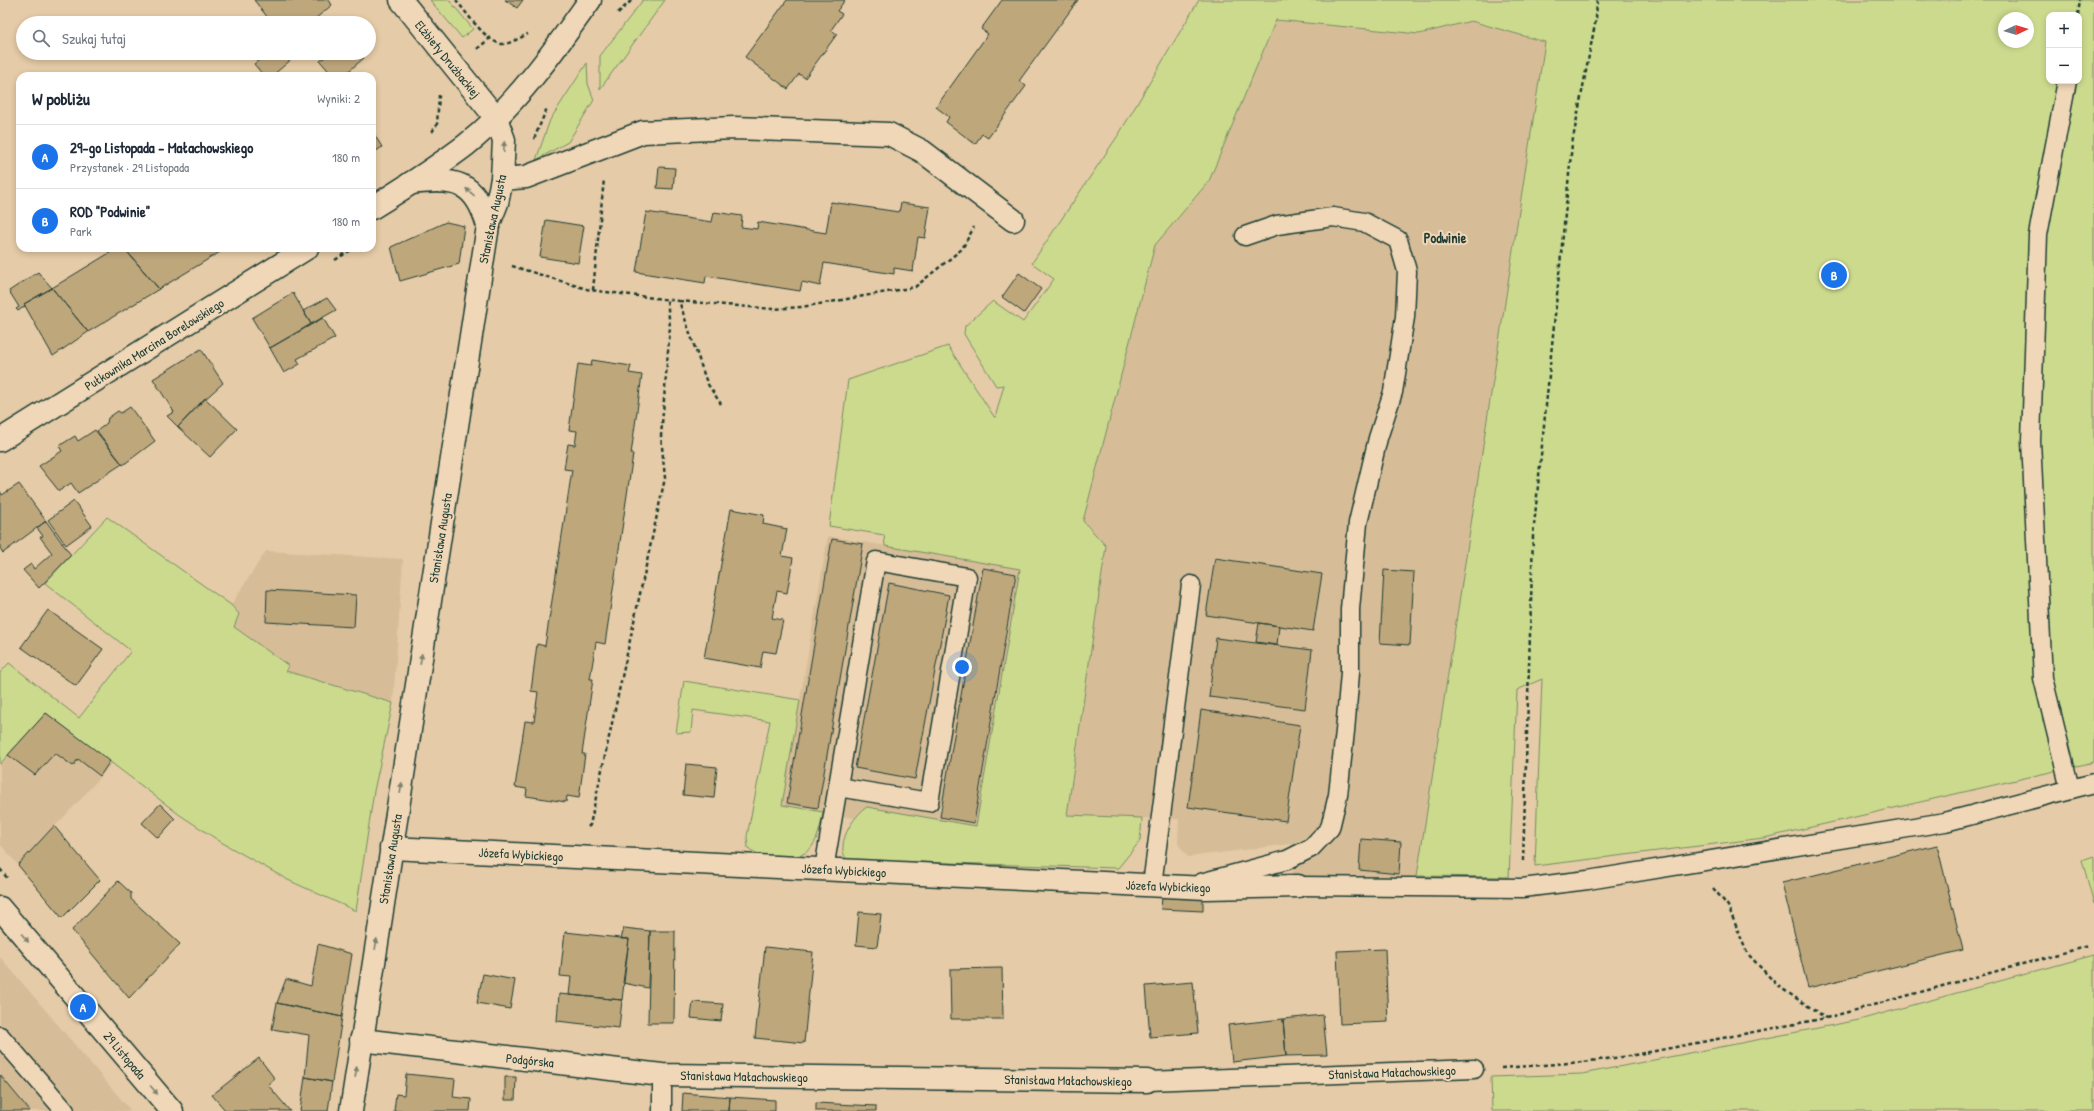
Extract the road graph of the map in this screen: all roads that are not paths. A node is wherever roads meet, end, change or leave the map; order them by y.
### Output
1 (401, 0) edge
2 (590, 0) edge
3 (2066, 84) edge
4 (496, 118) junction
5 (502, 179) junction
6 (411, 183) junction
7 (376, 205) edge
8 (1013, 220) dead end
9 (488, 226) junction
10 (1245, 236) dead end
11 (301, 252) edge
12 (0, 440) edge
13 (1191, 585) dead end
14 (2094, 784) edge
15 (838, 787) junction
16 (2070, 790) junction
17 (391, 848) junction
18 (824, 869) junction
19 (1152, 885) junction
20 (1298, 886) joint
21 (1189, 887) junction
22 (0, 908) edge
23 (0, 1036) edge
24 (361, 1040) junction
25 (1474, 1069) road end
26 (662, 1074) junction
27 (1147, 1082) joint
28 (64, 1111) edge
29 (172, 1111) edge
30 (351, 1111) edge
31 (662, 1111) edge

1 - 4 street, Elżbiety Drużbackiej
2 - 4 street
3 - 16 lane
5 -> 4 street, Stanisława Augusta
4 - 6 street
5 - 8 street
5 - 9 street, Stanisława Augusta
6 - 7 street
9 -> 6 street
17 -> 9 street, Stanisława Augusta
10 - 21 lane
11 - 12 street, Pułkownika Marcina Borelowskiego
13 - 19 lane
14 - 16 lane
15 - 15 lane
15 - 18 lane
16 - 20 lane
17 - 18 street, Józefa Wybickiego
24 -> 17 street, Stanisława Augusta
18 - 19 street, Józefa Wybickiego
19 - 21 street, Józefa Wybickiego
20 - 21 street, Józefa Wybickiego
22 -> 29 street, 29 Listopada
23 - 28 lane
24 - 26 street, Podgórska
30 -> 24 street, Stanisława Augusta
25 - 27 lane, Stanisława Małachowskiego
26 - 27 street, Stanisława Małachowskiego
26 - 31 lane

